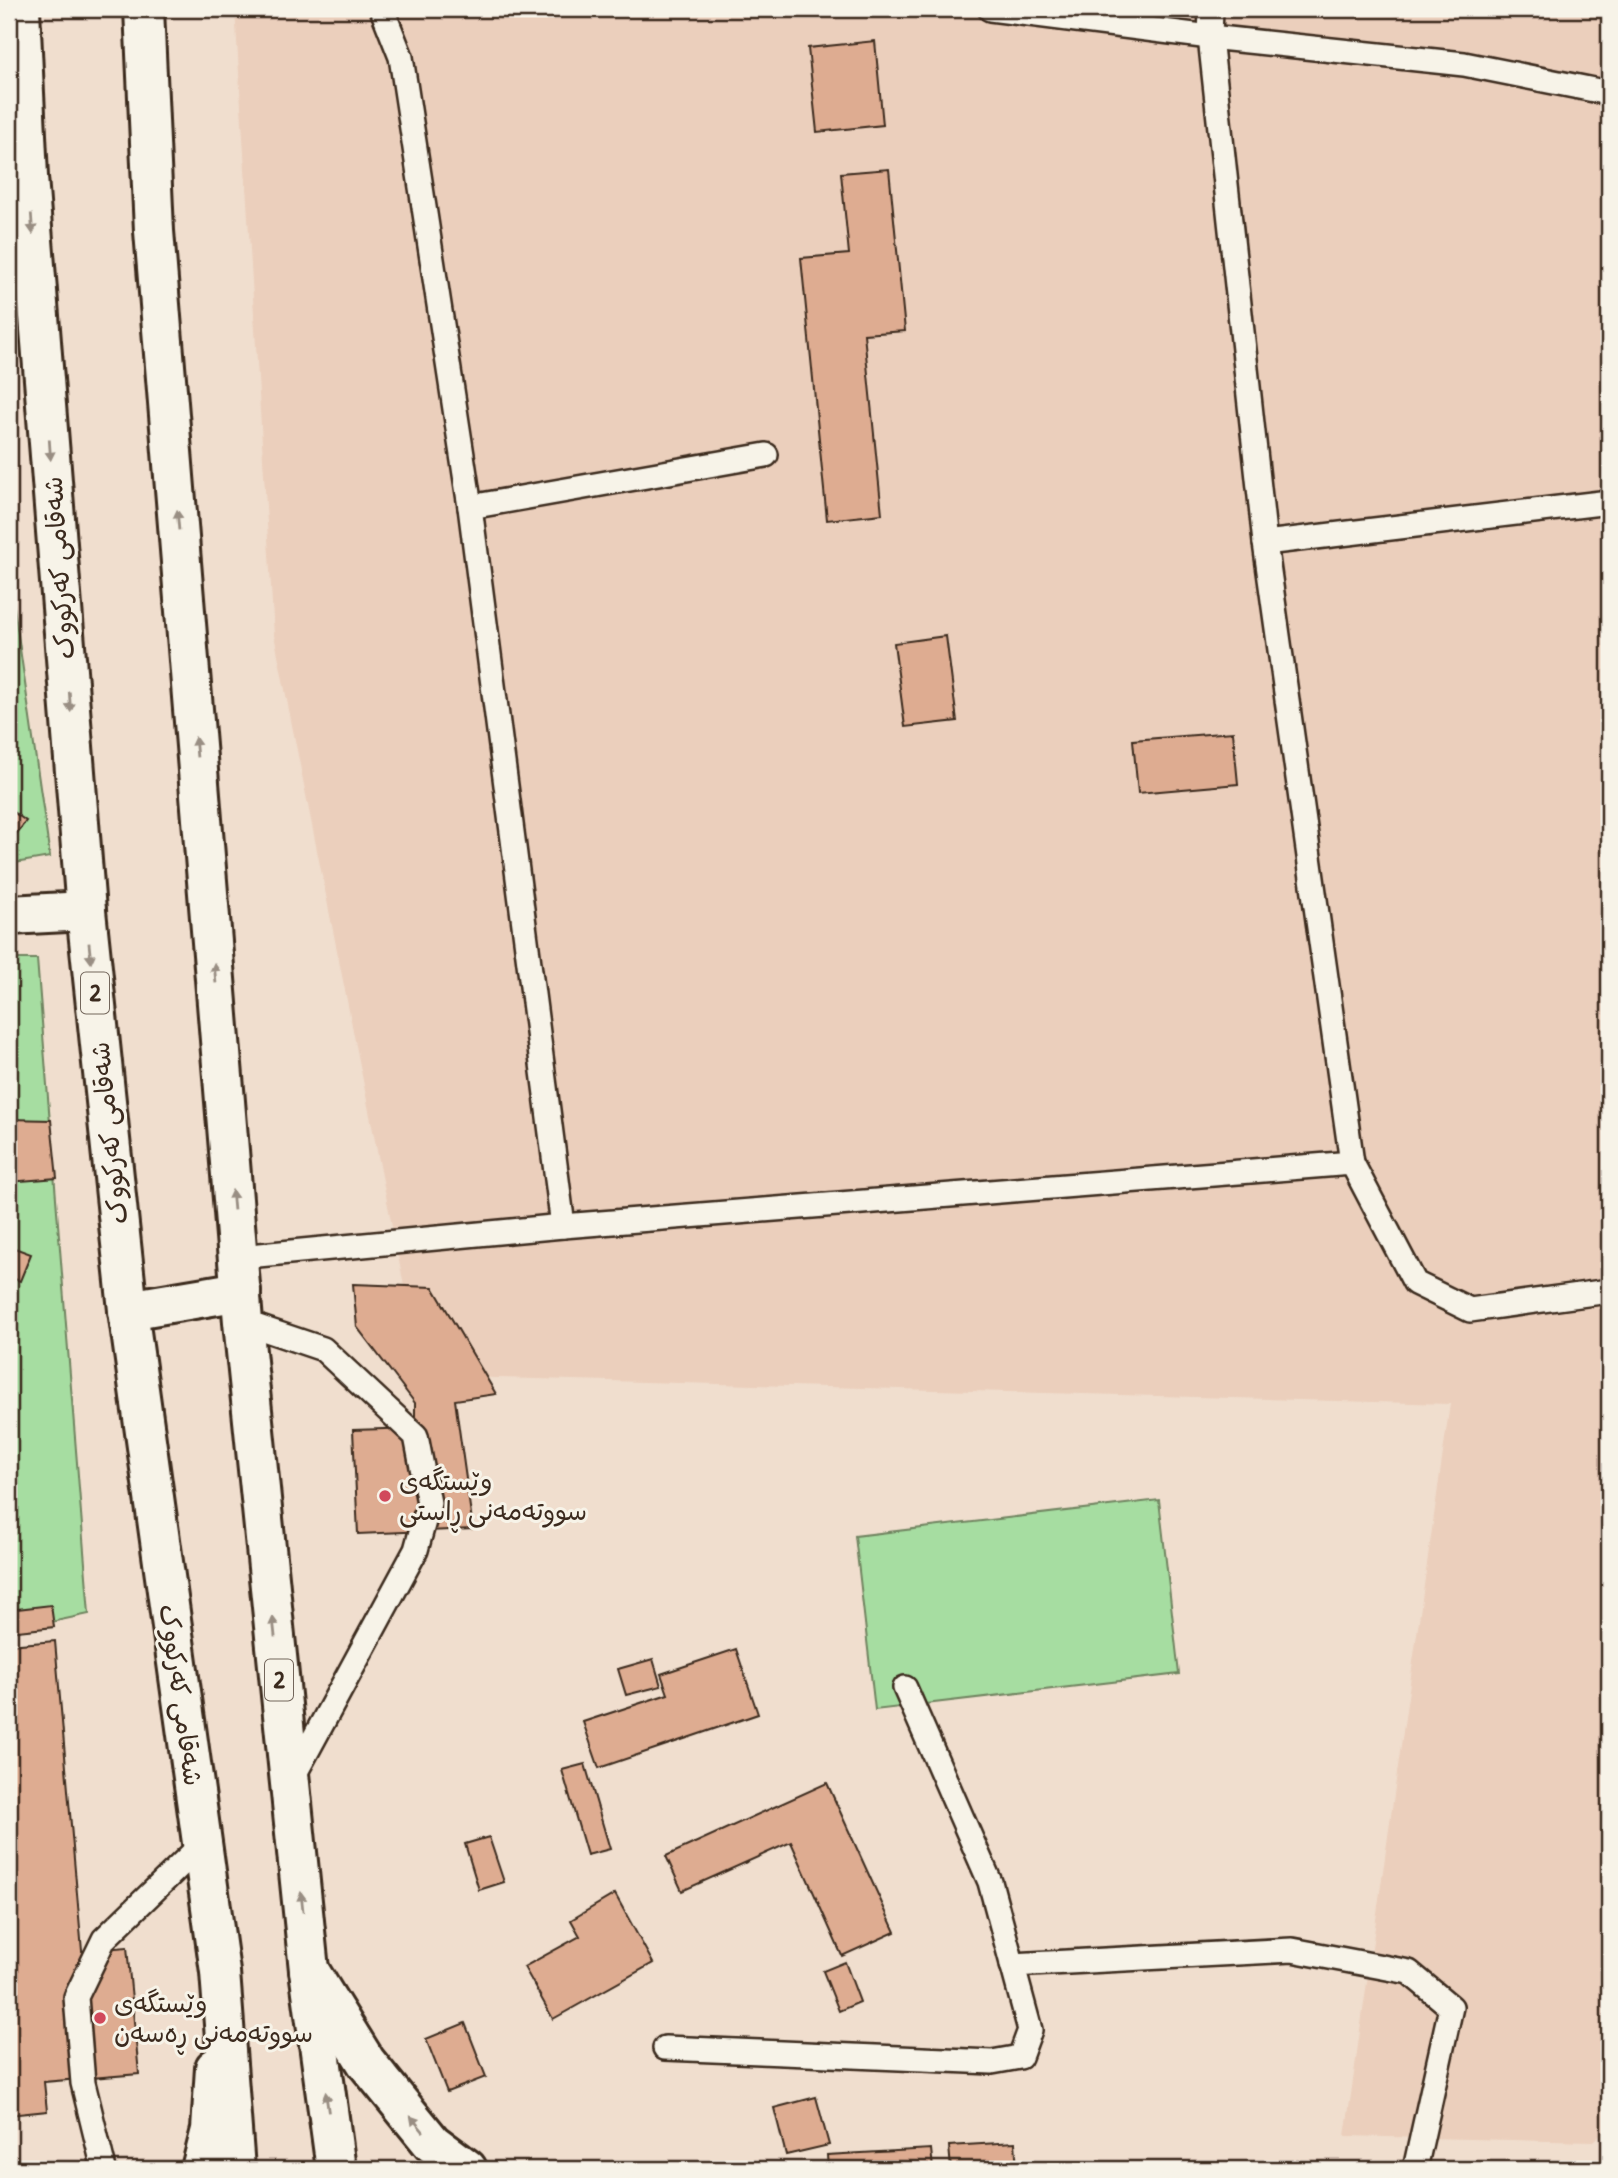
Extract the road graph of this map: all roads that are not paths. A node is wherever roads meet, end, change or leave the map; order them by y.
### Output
1 (20, 9) edge
2 (144, 9) edge
3 (382, 9) edge
4 (990, 9) edge
5 (1211, 9) edge
6 (1210, 37) junction
7 (1609, 93) edge
8 (766, 455) dead end
9 (1609, 502) edge
10 (470, 507) junction
11 (1265, 543) junction
12 (86, 911) junction
13 (9, 915) edge
14 (1352, 1163) junction
15 (563, 1226) junction
16 (241, 1290) junction
17 (1609, 1291) edge
18 (128, 1310) junction
19 (905, 1688) dead end
20 (290, 1783) junction
21 (202, 1844) junction
22 (1012, 1965) junction
23 (309, 1970) junction
24 (220, 1972) junction
25 (665, 2048) dead end
26 (104, 2169) edge
27 (201, 2169) edge
28 (235, 2169) edge
29 (336, 2169) edge
30 (467, 2169) edge
31 (1415, 2169) edge

1 -> 12 main road, شەقامی کەرکووک / 2
16 -> 2 main road, 2
3 - 10 lane
4 - 6 lane
5 - 6 lane
6 - 7 lane
6 - 11 lane
8 - 10 lane
9 - 11 lane
10 - 15 lane
11 - 14 lane
12 - 13 main road
12 -> 18 main road, شەقامی کەرکووک / 2
14 - 15 lane
14 - 17 lane
15 - 16 lane
16 - 18 main road
20 -> 16 main road, 2
16 - 20 lane
18 - 21 main road, شەقامی کەرکووک / 2
19 - 22 lane
23 -> 20 main road, 2
21 - 24 main road, شەقامی کەرکووک / 2
21 - 26 lane
22 - 25 lane
22 - 31 lane
29 -> 23 main road, 2
30 -> 23 main road
24 - 27 main road
24 - 28 main road, شەقامی کەرکووک / 2

